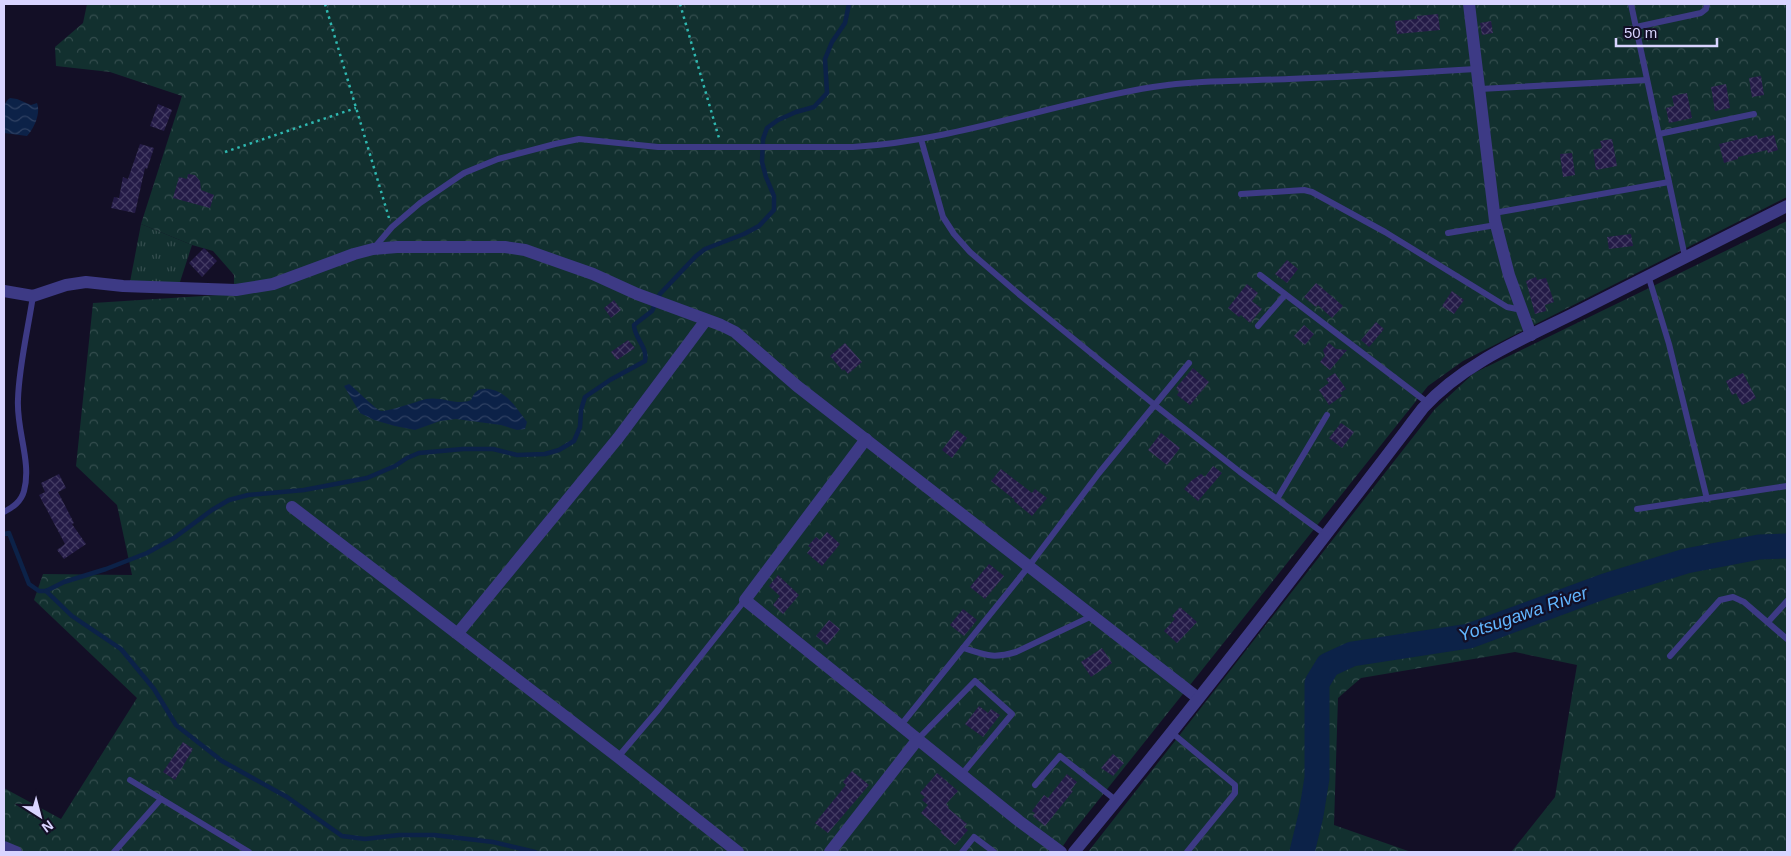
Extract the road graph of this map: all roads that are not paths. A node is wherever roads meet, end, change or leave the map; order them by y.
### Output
1 (1469, 4) edge
2 (1631, 4) edge
3 (1707, 4) edge
4 (1636, 27) junction
5 (1477, 69) junction
6 (1647, 80) junction
7 (1480, 89) junction
8 (1754, 114) dead end
9 (1659, 134) junction
10 (921, 139) junction
11 (1669, 182) junction
12 (1241, 194) dead end
13 (1787, 206) edge
14 (1495, 219) junction
15 (1448, 233) dead end
16 (373, 249) junction
17 (1685, 257) junction
18 (1260, 275) dead end
19 (1648, 276) junction
20 (4, 291) edge
21 (1285, 294) junction
22 (32, 296) junction
23 (1522, 310) junction
24 (706, 320) junction
25 (1258, 326) dead end
26 (1531, 335) junction
27 (1189, 363) dead end
28 (1428, 403) junction
29 (1156, 406) junction
30 (1327, 415) dead end
31 (866, 439) junction
32 (1786, 486) edge
33 (1276, 499) junction
34 (1707, 499) junction
35 (292, 507) dead end
36 (1637, 509) dead end
37 (4, 512) edge
38 (1326, 535) junction
39 (1029, 566) junction
40 (745, 600) junction
41 (1787, 601) edge
42 (1092, 616) junction
43 (1768, 622) junction
44 (458, 633) junction
45 (1787, 639) edge
46 (963, 648) junction
47 (1670, 656) dead end
48 (1198, 698) junction
49 (901, 725) junction
50 (1171, 732) junction
51 (918, 739) junction
52 (618, 757) junction
53 (962, 774) junction
54 (130, 780) dead end
55 (1035, 785) dead end
56 (161, 799) junction
57 (1117, 800) junction
58 (4, 847) edge
59 (16, 852) edge
60 (114, 852) edge
61 (249, 852) edge
62 (738, 852) edge
63 (830, 852) edge
64 (962, 852) edge
65 (994, 852) edge
66 (1061, 852) edge
67 (1074, 852) edge
68 (1187, 852) edge

1 - 5 street
2 - 4 lane
3 - 4 lane
4 - 6 lane
5 - 7 street
5 - 10 lane
6 - 7 lane
6 - 9 lane
7 - 14 street
8 - 9 lane
9 - 11 lane
10 - 16 lane
10 - 29 lane
11 - 14 lane
11 - 17 lane
12 - 23 lane
13 - 17 street
14 - 15 lane
14 - 23 street
16 - 22 street
16 - 24 street
17 - 19 street
18 - 21 lane
19 - 26 street
19 - 34 lane
20 - 22 street
21 - 25 lane
21 - 28 lane
22 - 37 lane
23 - 26 street
24 - 31 street
24 - 44 street
26 - 28 street
27 - 29 lane
28 - 38 street
29 - 33 lane
29 - 39 lane
30 - 33 lane
31 - 39 street
31 - 40 street
32 - 34 lane
33 - 38 lane
34 - 36 lane
35 - 44 street
38 - 48 street
39 - 42 street
39 - 46 lane
40 - 49 street
40 - 52 lane
41 - 43 lane
42 - 46 lane
42 - 48 street
43 - 45 lane
43 - 47 lane
44 - 52 street
46 - 49 lane
48 - 50 street
49 - 51 street
50 - 57 street
50 - 68 lane
51 - 53 street
51 - 53 lane
51 - 63 street
52 - 62 street
53 - 66 street
54 - 56 lane
55 - 57 lane
56 - 60 lane
56 - 61 lane
57 - 67 street
58 - 59 street
64 - 65 lane

